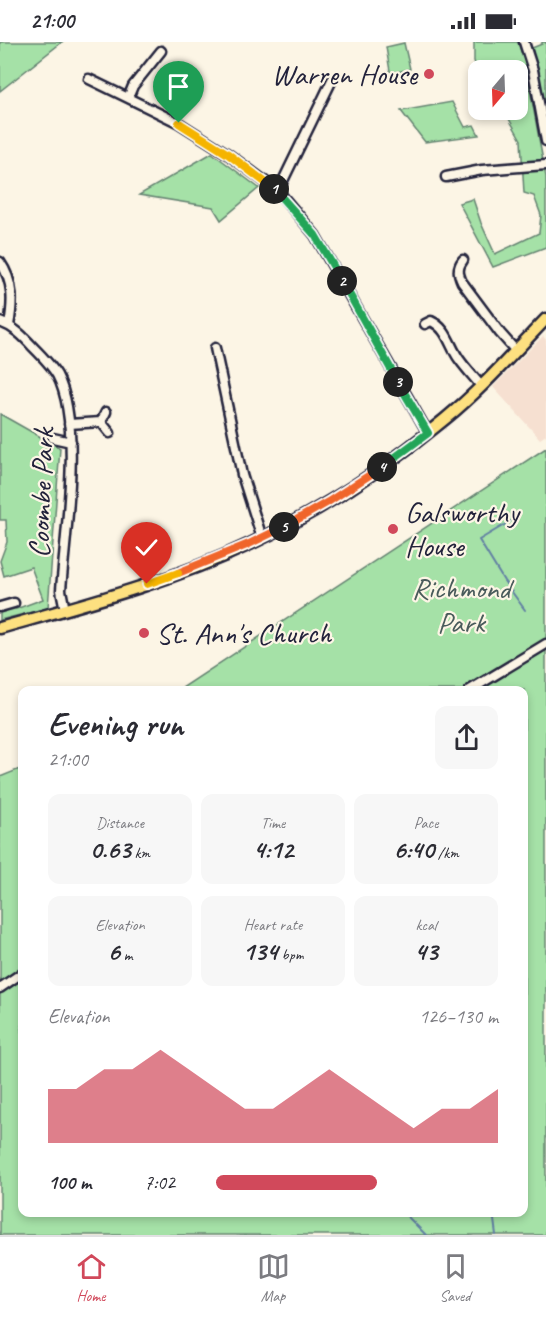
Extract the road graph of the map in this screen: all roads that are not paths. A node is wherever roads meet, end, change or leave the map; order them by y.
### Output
1 (524, 42) edge
2 (161, 51) dead end
3 (88, 79) dead end
4 (332, 80) dead end
5 (128, 98) junction
6 (543, 107) edge
7 (546, 141) edge
8 (546, 165) edge
9 (446, 177) dead end
10 (278, 191) junction
11 (463, 260) dead end
12 (0, 262) edge
13 (546, 320) edge
14 (0, 322) edge
15 (425, 324) dead end
16 (9, 326) junction
17 (215, 348) dead end
18 (516, 351) junction
19 (481, 386) junction
20 (106, 412) dead end
21 (101, 422) junction
22 (69, 424) junction
23 (110, 433) dead end
24 (428, 433) junction
25 (53, 438) dead end
26 (71, 442) junction
27 (262, 538) junction
28 (14, 603) dead end
29 (0, 608) edge
30 (65, 610) junction
31 (0, 628) edge
32 (546, 644) edge
33 (477, 686) edge
34 (18, 976) edge
35 (0, 988) edge

1 - 6 street
2 - 5 street
3 - 5 street
4 - 10 street
5 - 10 street
6 - 7 street
8 - 9 street
10 - 24 street
11 - 18 street
12 - 16 street
13 - 18 main road
14 - 16 street, Coombe Park
15 - 19 street
16 - 22 street, Coombe Park
17 - 27 street
18 - 19 main road
19 - 24 main road
20 - 21 street
21 - 22 street
21 - 23 street
22 - 26 street, Coombe Park
24 - 27 main road
25 - 26 street
26 - 30 street, Coombe Park
27 - 30 main road
28 - 29 street
30 - 31 main road
32 - 33 street
34 - 35 street

